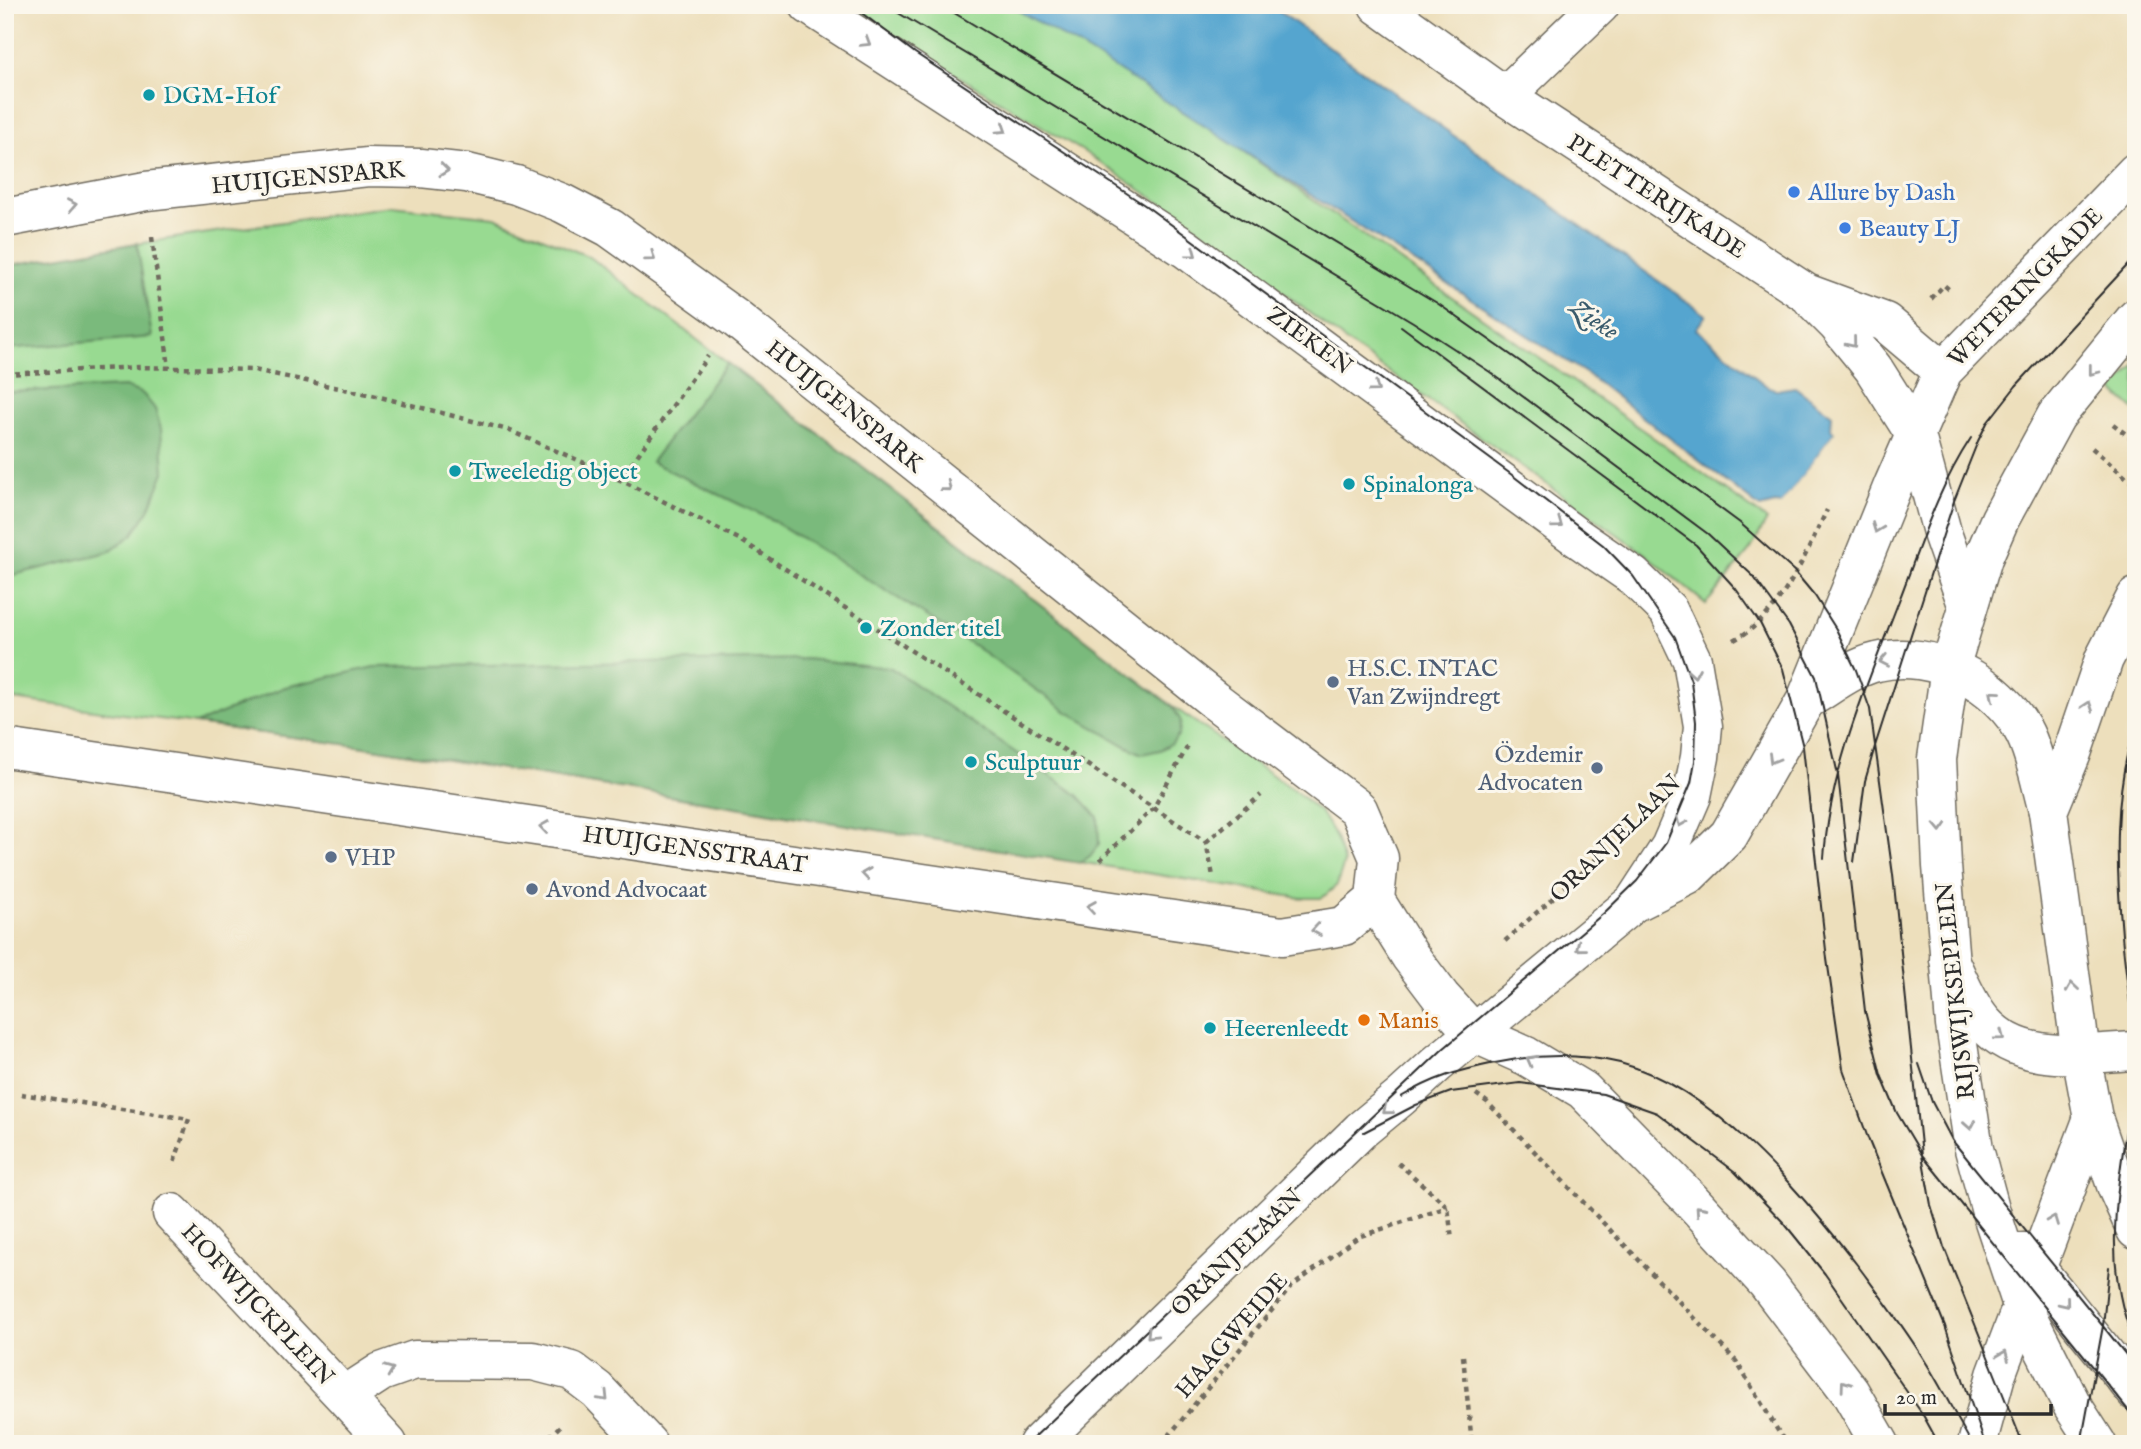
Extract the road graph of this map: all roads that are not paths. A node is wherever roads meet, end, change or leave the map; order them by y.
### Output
1 (809, 5) edge
2 (1378, 5) edge
3 (1600, 5) edge
4 (1505, 96) junction
5 (2136, 172) edge
6 (5, 218) edge
7 (1806, 293) junction
8 (2136, 318) edge
9 (1943, 371) junction
10 (1916, 436) junction
11 (2136, 597) edge
12 (1968, 607) junction
13 (1952, 661) junction
14 (1806, 700) junction
15 (5, 748) edge
16 (2048, 811) junction
17 (1375, 900) junction
18 (1633, 904) junction
19 (1949, 960) junction
20 (1474, 1034) junction
21 (2136, 1051) edge
22 (2081, 1055) junction
23 (2093, 1118) junction
24 (1991, 1212) junction
25 (172, 1213) road end
26 (2136, 1230) edge
27 (2036, 1268) junction
28 (2023, 1308) junction
29 (2136, 1392) edge
30 (344, 1396) junction
31 (388, 1444) edge
32 (648, 1444) edge
33 (1038, 1444) edge
34 (1880, 1444) edge
35 (1977, 1444) edge
36 (2097, 1444) edge

1 -> 18 street, ZIEKEN
2 - 4 street, PLETTERIJKADE
3 - 4 street
4 - 7 street, PLETTERIJKADE
5 - 9 street, WETERINGKADE
6 -> 17 street, HUIJGENSPARK
7 - 9 street, PLETTERIJKADE
7 -> 10 street
8 -> 12 street, RIJSWIJKSEPLEIN
9 - 10 street
10 - 12 street
10 -> 14 street
16 -> 11 street
12 - 13 street, RIJSWIJKSEPLEIN
13 -> 14 street
16 -> 13 street
13 -> 19 street, RIJSWIJKSEPLEIN
14 -> 18 street
17 -> 15 street, HUIJGENSSTRAAT
22 -> 16 street
17 - 20 street
18 -> 20 street, ORANJELAAN
19 -> 22 street
19 -> 24 street, RIJSWIJKSEPLEIN
20 -> 33 street, ORANJELAAN
34 -> 20 street
21 - 22 street
22 - 23 street
23 - 26 street
27 -> 23 street
24 - 27 street
24 - 28 street, RIJSWIJKSEPLEIN
25 - 30 street, HOFWIJCKPLEIN
27 - 28 street
27 -> 29 street
35 -> 28 street
28 - 36 street, RIJSWIJKSEPLEIN
30 - 31 street, HOFWIJCKPLEIN
30 -> 32 street, HOFWIJCKPLEIN

